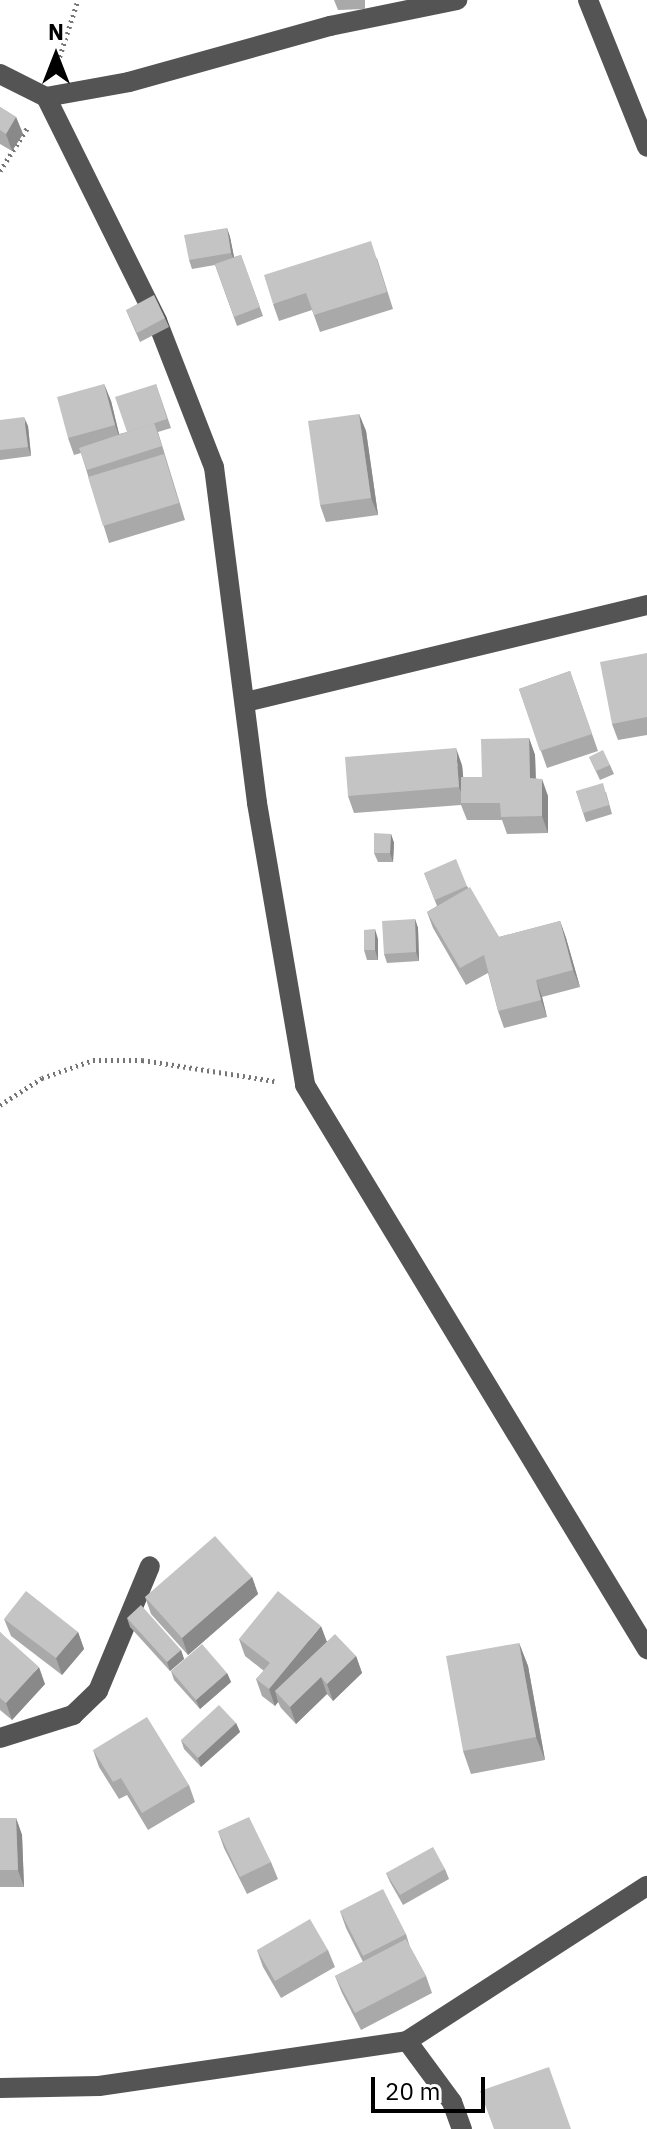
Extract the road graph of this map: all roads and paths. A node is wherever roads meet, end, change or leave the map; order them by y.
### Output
1 (78, 0) edge
2 (457, 0) edge
3 (588, 0) edge
4 (0, 74) edge
5 (46, 97) junction
6 (647, 147) edge
7 (0, 171) edge
8 (647, 605) edge
9 (246, 702) junction
10 (305, 1085) junction
11 (0, 1105) edge
12 (150, 1566) dead end
13 (647, 1649) edge
14 (0, 1738) edge
15 (647, 1886) edge
16 (407, 2041) junction
17 (0, 2088) edge
18 (462, 2129) edge

1 - 5 path
2 - 5 street
3 - 6 street
4 - 5 street
5 - 7 path
5 - 9 street
8 - 9 street
9 - 10 street
10 - 11 path
10 - 13 street
12 - 14 street
15 - 16 street
16 - 17 street
16 - 18 street

